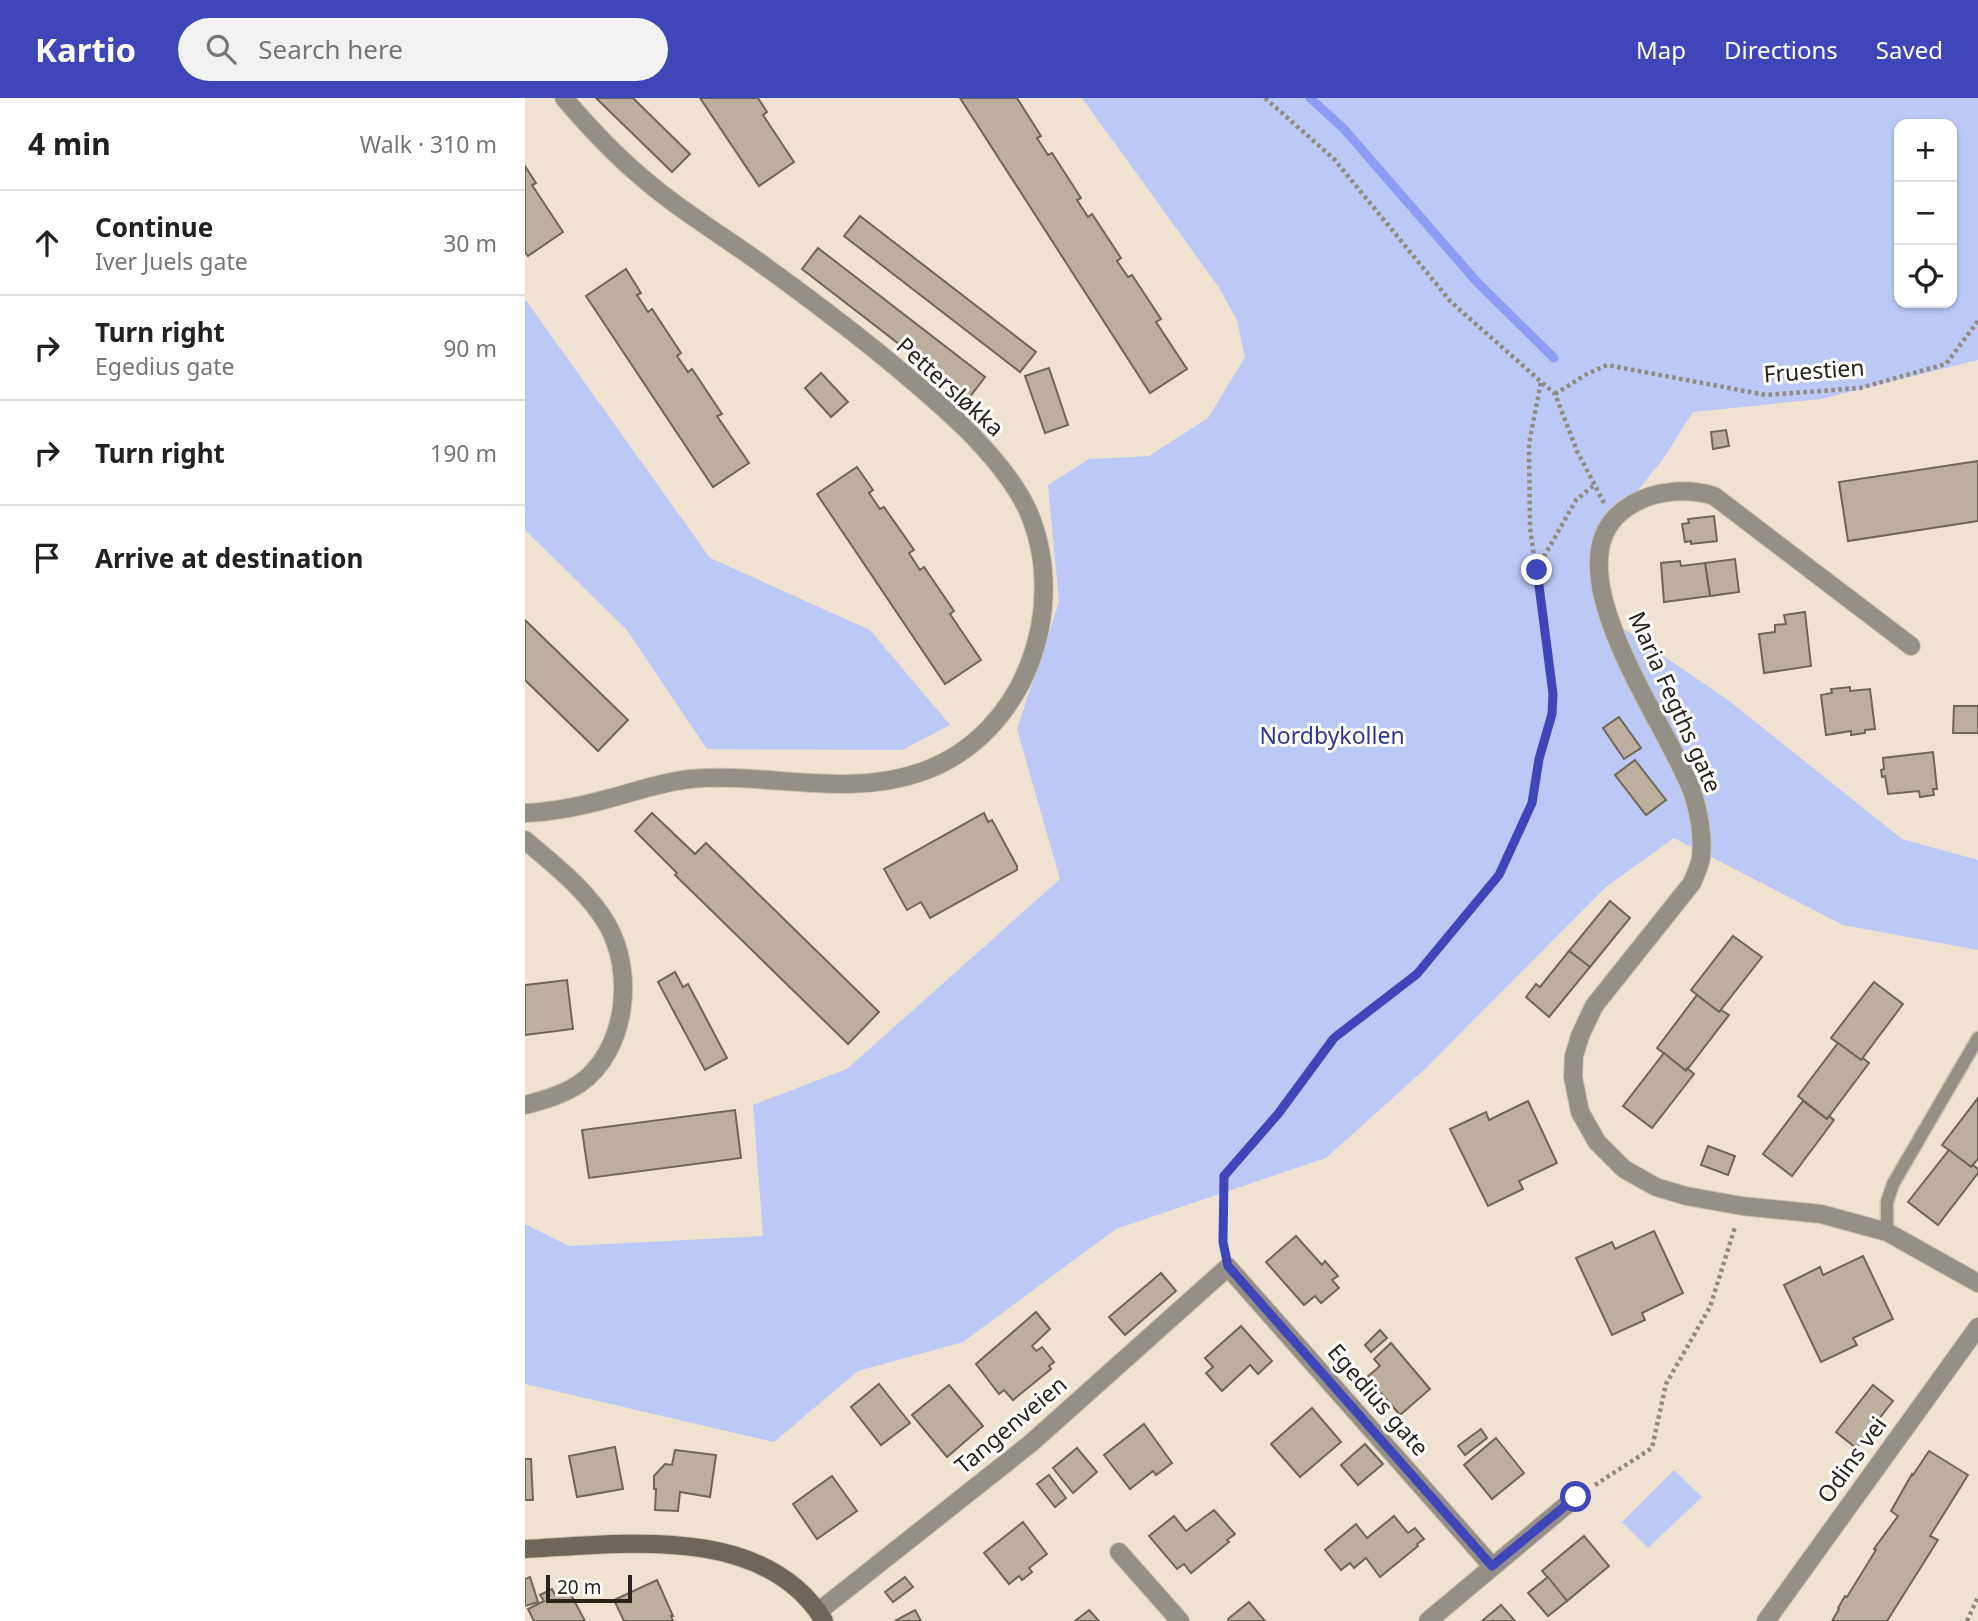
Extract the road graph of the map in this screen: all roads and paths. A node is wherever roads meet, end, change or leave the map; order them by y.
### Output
1 (564, 98) edge
2 (1265, 98) edge
3 (1978, 321) edge
4 (1541, 382) junction
5 (1555, 394) junction
6 (1593, 486) junction
7 (1613, 518) junction
8 (1537, 570) junction
9 (1912, 646) dead end
10 (525, 813) edge
11 (525, 840) edge
12 (1978, 1038) edge
13 (525, 1105) edge
14 (1742, 1206) junction
15 (1887, 1232) junction
16 (1228, 1266) junction
17 (1978, 1283) edge
18 (1978, 1327) edge
19 (1576, 1497) joint
20 (525, 1549) edge
21 (1119, 1552) dead end
22 (1492, 1566) junction
23 (1978, 1597) edge
24 (822, 1616) edge
25 (1180, 1621) edge
26 (1428, 1621) edge
27 (1766, 1621) edge
28 (1966, 1621) edge

1 - 10 street, Pettersløkka
2 - 4 path
3 - 5 path, Fruestien
4 - 5 path
4 - 8 path
5 - 6 path
6 - 7 path
6 - 8 path
7 - 9 street
7 - 14 street, Maria Fegths gate
8 - 16 path
11 - 13 street
12 - 15 lane
14 - 15 street, Maria Fegths gate
14 - 19 path
15 - 17 street, Maria Fegths gate
16 - 22 street, Egedius gate
16 - 24 street, Tangenveien
18 - 27 street, Odins vei
19 - 22 street
20 - 24 main road
21 - 25 street
22 - 26 street
23 - 28 path

